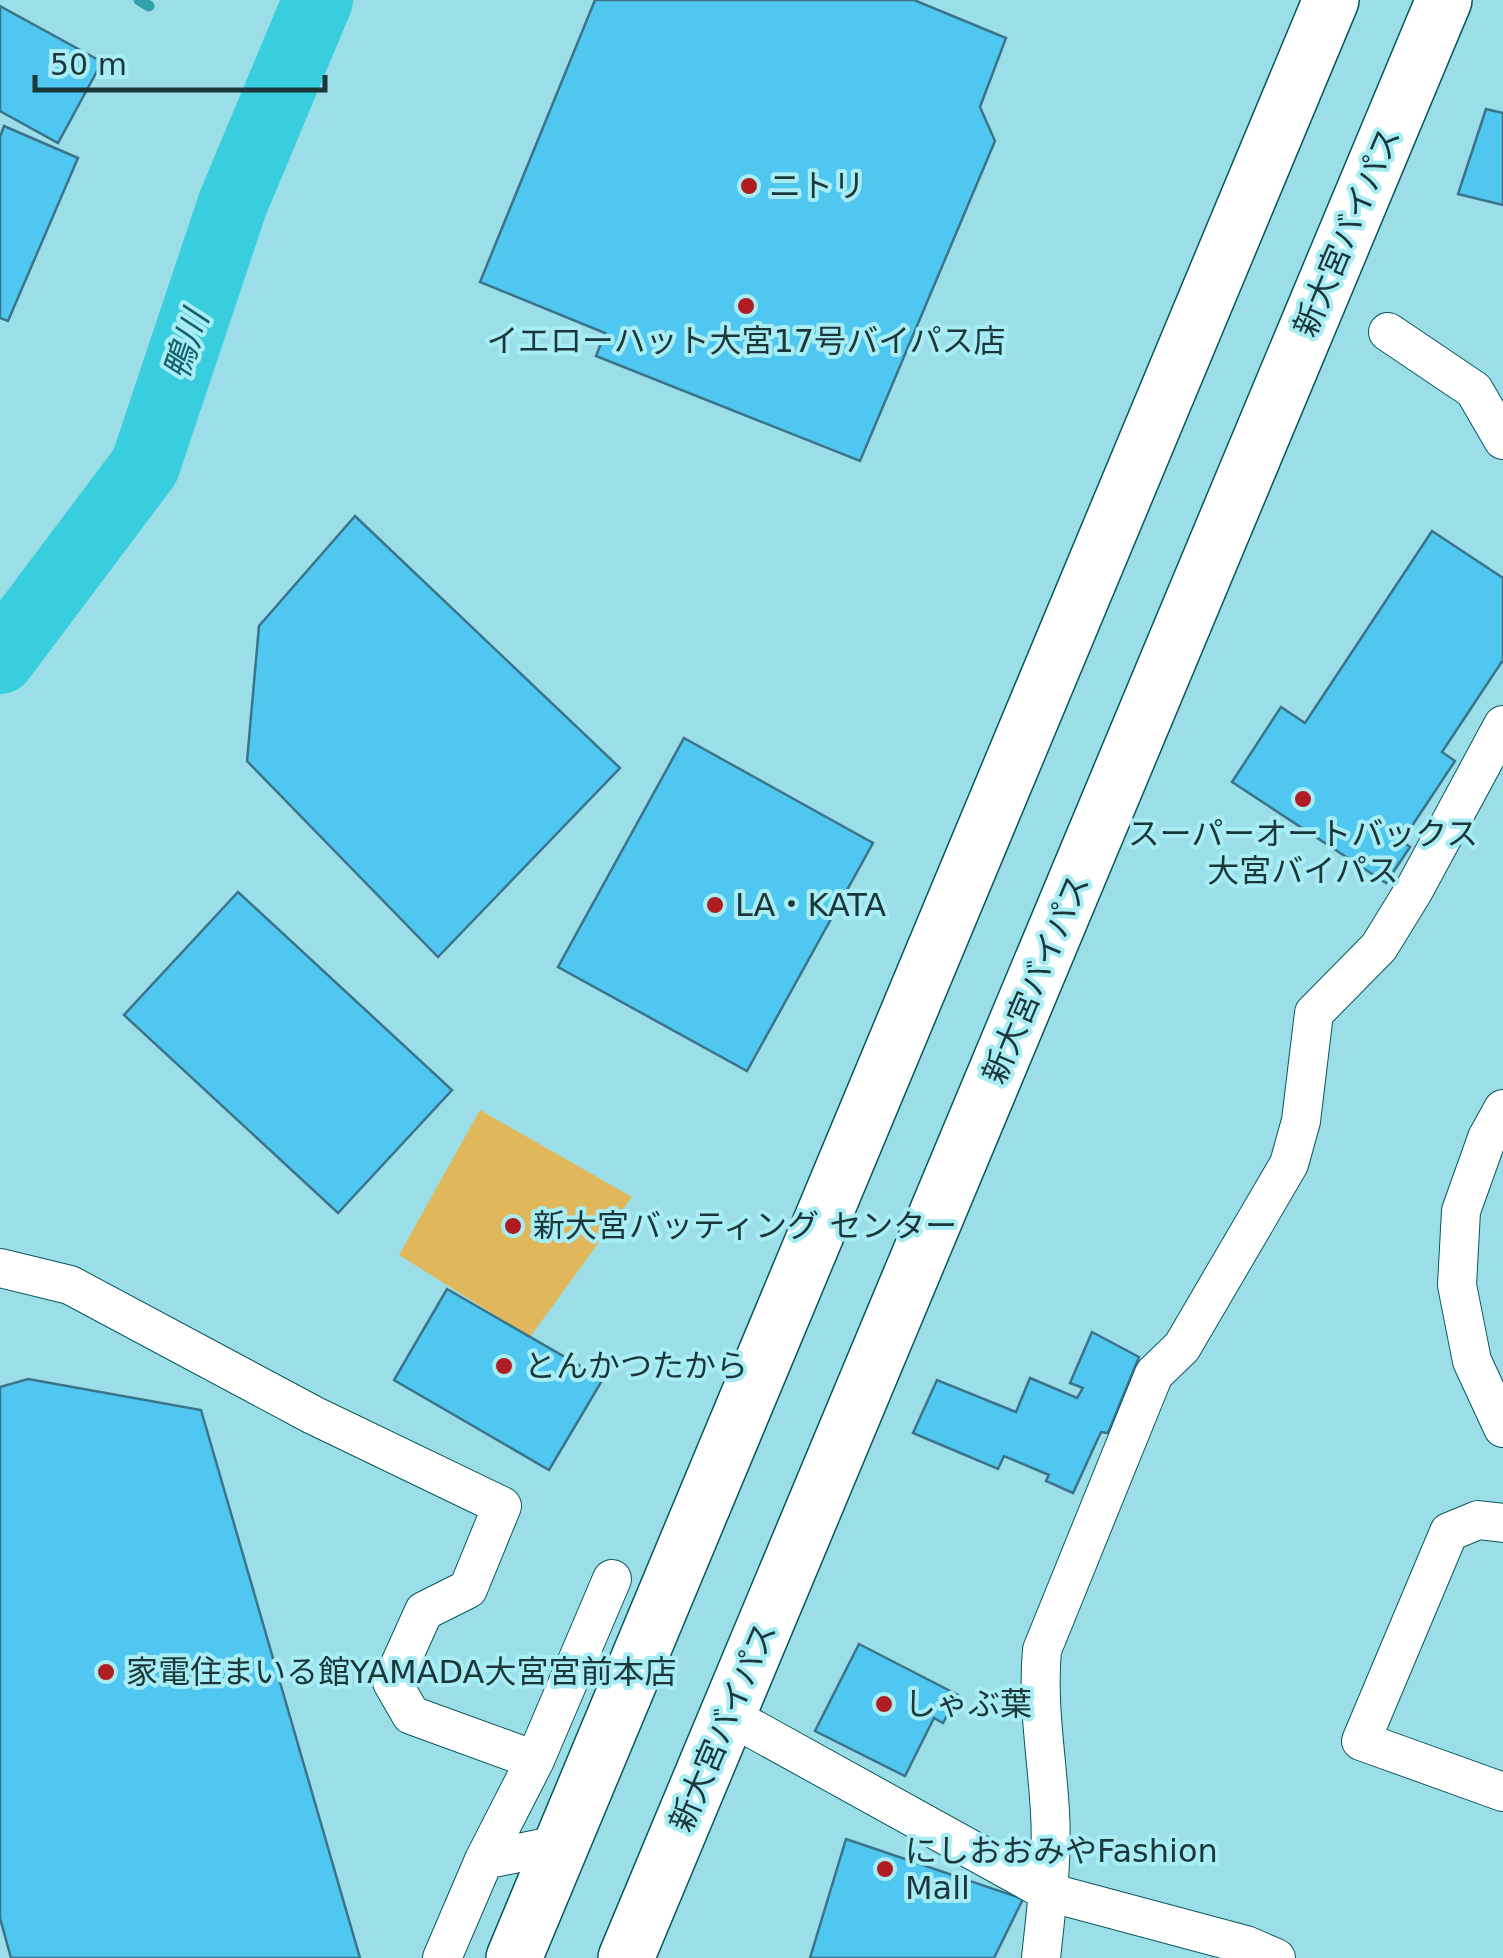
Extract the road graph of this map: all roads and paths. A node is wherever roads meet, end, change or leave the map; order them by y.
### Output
1 (1331, 0) edge
2 (1444, 0) edge
3 (1388, 332) dead end
4 (1503, 440) edge
5 (1503, 725) edge
6 (1503, 1109) edge
7 (0, 1268) edge
8 (1503, 1428) edge
9 (1503, 1523) edge
10 (612, 1579) dead end
11 (728, 1715) junction
12 (535, 1760) junction
13 (1503, 1792) edge
14 (562, 1844) junction
15 (484, 1860) junction
16 (1048, 1892) junction
17 (442, 1958) edge
18 (514, 1958) edge
19 (626, 1958) edge
20 (1040, 1958) edge
21 (1276, 1958) edge

1 - 14 highway
2 - 11 highway, 新大宮バイパス
3 - 4 street
5 - 16 street
6 - 8 street
7 - 12 street
9 - 13 street
10 - 12 street
11 - 16 street
11 - 19 highway, 新大宮バイパス
12 - 15 street
14 - 15 street
14 - 18 highway
15 - 17 street
16 - 20 street
16 - 21 street

